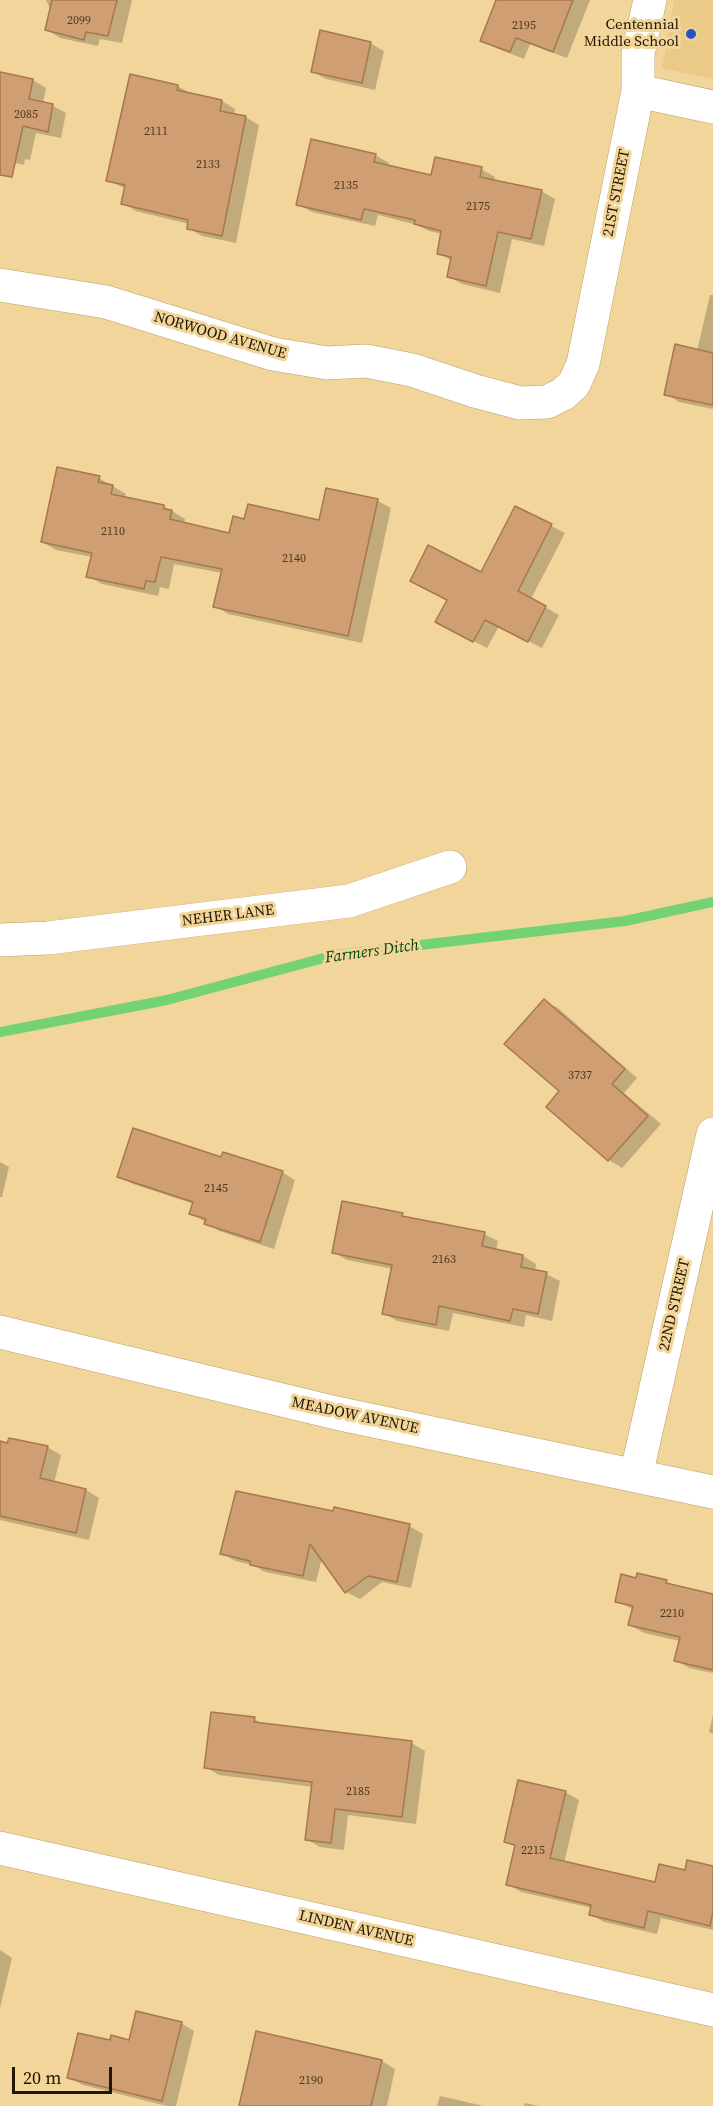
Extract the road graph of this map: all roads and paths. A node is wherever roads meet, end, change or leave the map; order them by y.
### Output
1 (650, 0) edge
2 (638, 91) junction
3 (713, 107) edge
4 (0, 285) edge
5 (574, 384) joint
6 (450, 867) dead end
7 (0, 940) edge
8 (713, 1134) edge
9 (0, 1332) edge
10 (636, 1476) junction
11 (713, 1492) edge
12 (0, 1848) edge
13 (713, 2010) edge

1 - 2 street, 21ST STREET
2 - 3 street
2 - 5 street, 21ST STREET
4 - 5 street, NORWOOD AVENUE
6 - 7 street, NEHER LANE
8 - 10 street, 22ND STREET
9 - 10 street, MEADOW AVENUE
10 - 11 street, MEADOW AVENUE
12 - 13 street, LINDEN AVENUE

